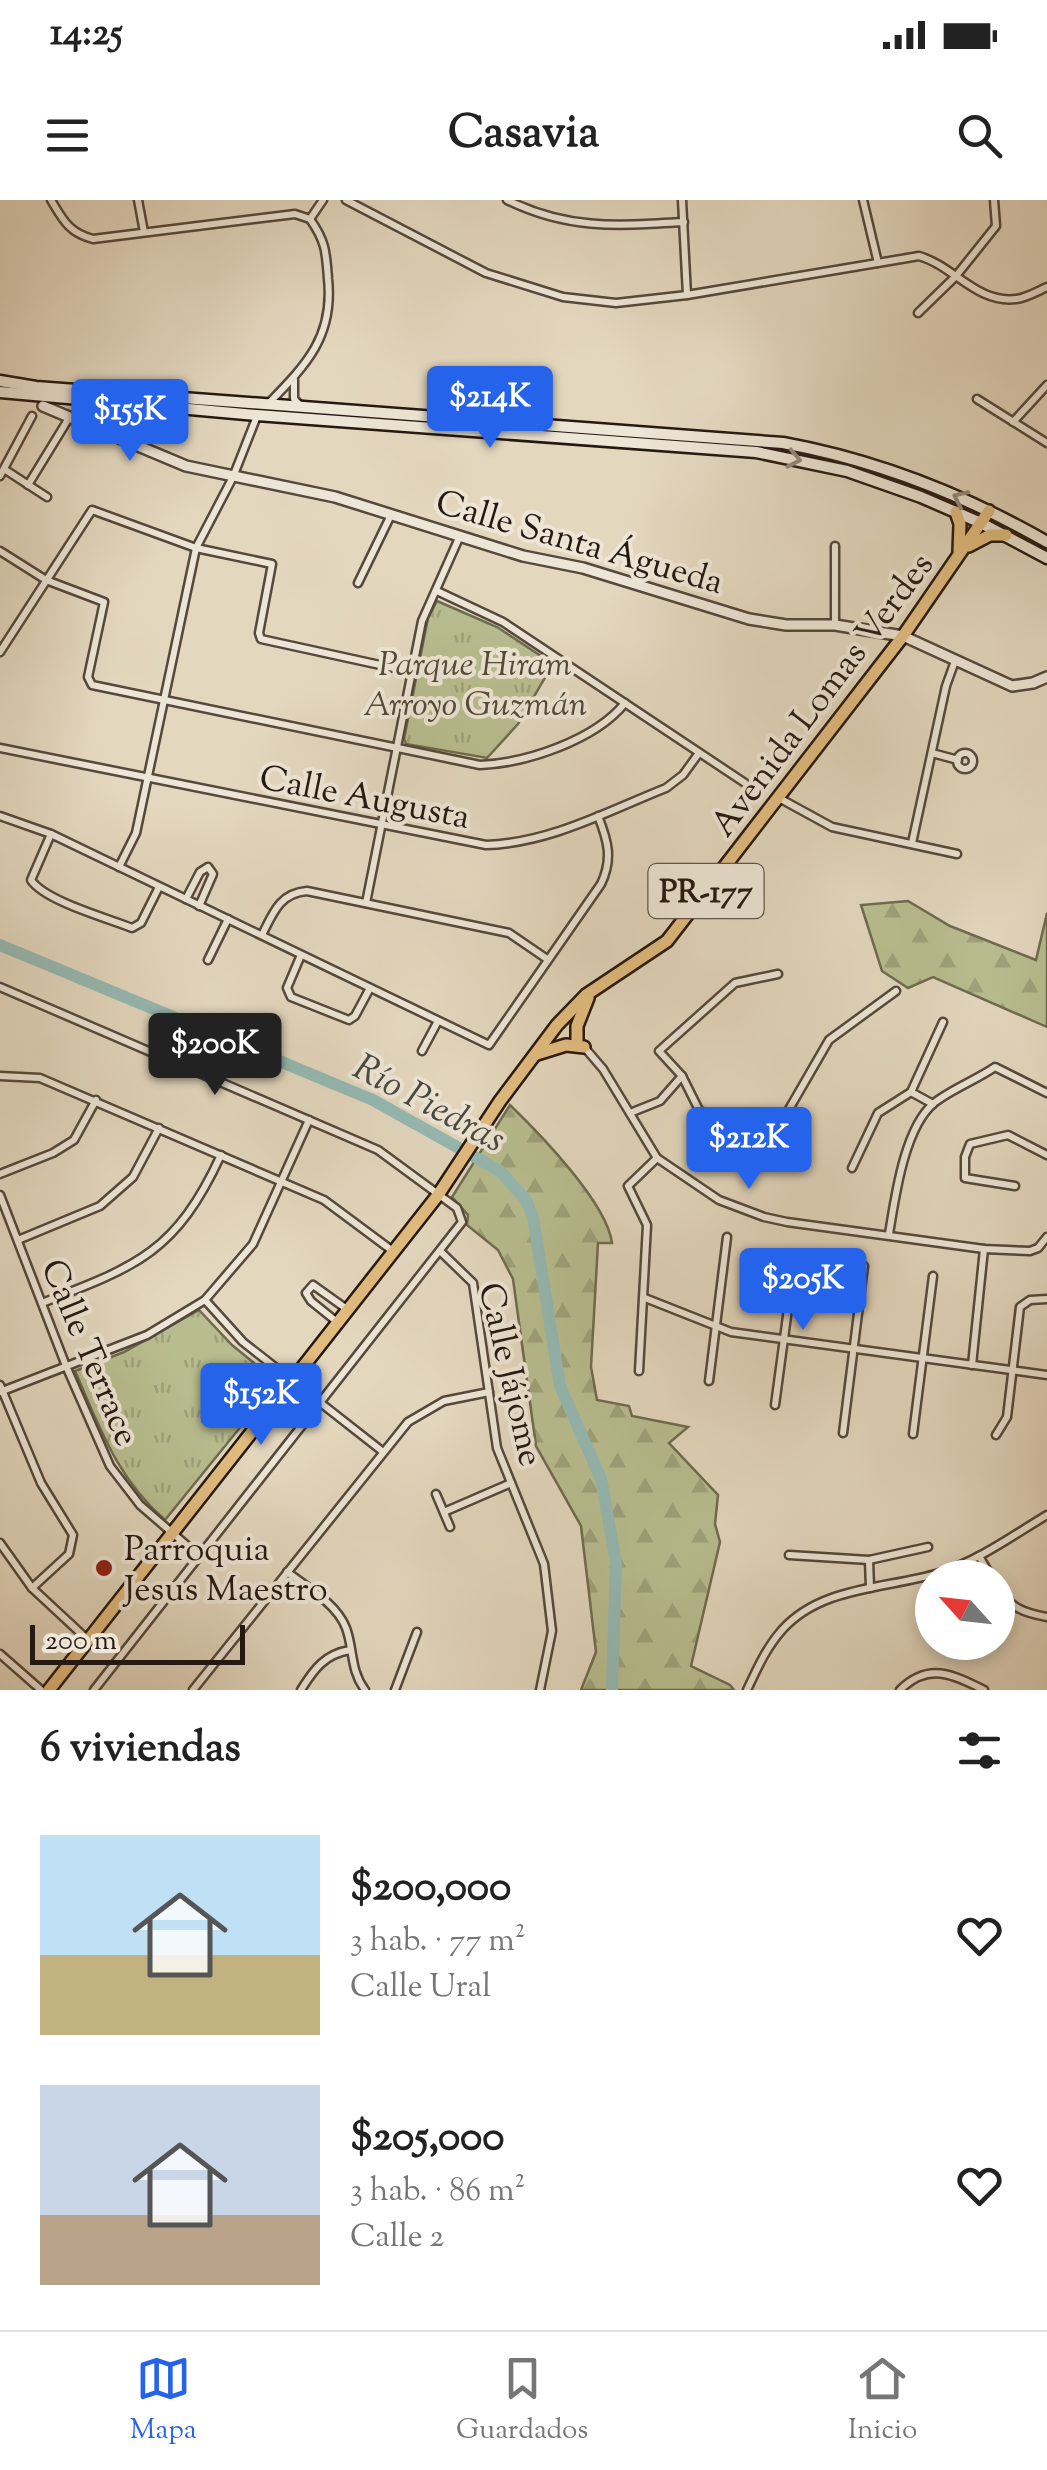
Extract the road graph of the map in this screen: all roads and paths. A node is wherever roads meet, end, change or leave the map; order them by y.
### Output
1 (51, 200) edge
2 (138, 200) edge
3 (323, 200) edge
4 (346, 200) edge
5 (507, 200) edge
6 (682, 200) edge
7 (863, 200) edge
8 (994, 200) edge
9 (310, 219) junction
10 (684, 222) junction
11 (144, 232) junction
12 (878, 263) junction
13 (956, 276) junction
14 (1047, 287) edge
15 (687, 295) junction
16 (918, 313) dead end
17 (295, 377) junction
18 (0, 381) edge
19 (1047, 385) edge
20 (0, 392) edge
21 (977, 398) dead end
22 (269, 404) junction
23 (42, 406) dead end
24 (300, 406) junction
25 (258, 415) junction
26 (32, 416) dead end
27 (69, 418) junction
28 (1014, 422) junction
29 (1047, 442) edge
30 (2, 472) edge
31 (232, 477) junction
32 (28, 485) junction
33 (46, 497) dead end
34 (956, 512) junction
35 (391, 515) junction
36 (985, 517) junction
37 (1006, 536) junction
38 (459, 538) junction
39 (1047, 542) edge
40 (835, 546) dead end
41 (196, 548) junction
42 (0, 552) edge
43 (960, 554) junction
44 (1047, 558) edge
45 (46, 580) junction
46 (358, 583) dead end
47 (436, 590) junction
48 (835, 625) junction
49 (903, 636) junction
50 (0, 652) edge
51 (956, 661) junction
52 (412, 672) junction
53 (1047, 677) edge
54 (164, 701) junction
55 (625, 703) junction
56 (0, 748) edge
57 (396, 749) junction
58 (698, 752) junction
59 (932, 753) junction
60 (958, 760) dead end
61 (148, 778) junction
62 (745, 783) dead end
63 (779, 798) junction
64 (0, 816) edge
65 (598, 816) junction
66 (381, 826) junction
67 (52, 834) junction
68 (912, 843) junction
69 (957, 854) dead end
70 (119, 866) junction
71 (159, 886) junction
72 (186, 899) junction
73 (366, 903) junction
74 (199, 906) junction
75 (228, 919) junction
76 (262, 935) junction
77 (301, 956) junction
78 (547, 959) junction
79 (208, 960) dead end
80 (778, 974) dead end
81 (0, 987) edge
82 (370, 988) junction
83 (591, 991) junction
84 (896, 991) dead end
85 (438, 1021) junction
86 (944, 1022) dead end
87 (557, 1025) junction
88 (580, 1044) junction
89 (422, 1052) dead end
90 (534, 1056) junction
91 (0, 1076) edge
92 (682, 1076) junction
93 (911, 1092) junction
94 (1047, 1093) edge
95 (96, 1100) junction
96 (933, 1104) junction
97 (630, 1113) junction
98 (309, 1120) junction
99 (158, 1128) junction
100 (766, 1149) junction
101 (221, 1155) junction
102 (1047, 1155) edge
103 (780, 1157) dead end
104 (658, 1158) junction
105 (852, 1168) dead end
106 (0, 1174) edge
107 (283, 1181) junction
108 (1015, 1186) dead end
109 (0, 1195) edge
110 (438, 1195) junction
111 (889, 1234) junction
112 (1047, 1237) edge
113 (727, 1238) dead end
114 (18, 1240) junction
115 (984, 1249) junction
116 (440, 1251) junction
117 (394, 1252) junction
118 (794, 1257) dead end
119 (864, 1266) dead end
120 (934, 1276) dead end
121 (645, 1298) junction
122 (205, 1300) junction
123 (1047, 1300) edge
124 (42, 1303) junction
125 (348, 1310) junction
126 (338, 1323) junction
127 (715, 1327) junction
128 (784, 1340) junction
129 (854, 1349) junction
130 (923, 1358) junction
131 (972, 1365) junction
132 (66, 1366) junction
133 (639, 1371) dead end
134 (1014, 1371) junction
135 (1047, 1375) edge
136 (709, 1381) dead end
137 (292, 1382) junction
138 (1, 1389) edge
139 (489, 1392) junction
140 (320, 1404) junction
141 (776, 1405) dead end
142 (843, 1433) dead end
143 (914, 1434) dead end
144 (996, 1435) dead end
145 (382, 1450) junction
146 (511, 1483) junction
147 (436, 1494) dead end
148 (444, 1512) junction
149 (1047, 1515) edge
150 (450, 1527) dead end
151 (172, 1534) junction
152 (0, 1544) edge
153 (928, 1547) dead end
154 (789, 1555) dead end
155 (200, 1556) junction
156 (979, 1556) junction
157 (868, 1560) junction
158 (981, 1560) edge
159 (287, 1572) junction
160 (32, 1588) junction
161 (870, 1588) junction
162 (1015, 1608) edge
163 (1047, 1617) edge
164 (417, 1632) dead end
165 (88, 1640) junction
166 (350, 1650) junction
167 (0, 1654) edge
168 (198, 1688) edge
169 (41, 1690) edge
170 (49, 1690) edge
171 (94, 1690) edge
172 (301, 1690) edge
173 (365, 1690) edge
174 (394, 1690) edge
175 (540, 1690) edge
176 (747, 1690) edge
177 (900, 1690) edge
178 (984, 1690) edge

1 - 11 street
2 - 11 street
3 - 9 street
4 - 15 street
5 - 10 street
6 - 10 street
7 - 12 street
8 - 13 street
9 - 11 street
9 - 17 street
10 - 15 street
12 - 13 street
12 - 15 street
13 - 14 street
13 - 16 street
17 - 22 street
17 - 24 street
18 - 22 main road
19 - 28 street
20 - 25 main road
21 - 28 street
22 - 24 main road
22 - 25 street
23 - 27 street, Calle Santa Águeda
36 -> 24 main road
25 - 31 street
25 -> 34 main road
26 - 30 street
27 - 31 street, Calle Santa Águeda
27 - 32 street
28 - 29 street
30 - 32 street
31 - 35 street, Calle Santa Águeda
31 - 41 street
32 - 33 street
34 - 36 main road
34 - 43 main road
35 - 38 street, Calle Santa Águeda
35 - 46 street
36 - 37 main road
36 - 39 main road
36 - 43 main road, Avenida Lomas Verdes / PR-177
37 - 43 main road
37 - 44 main road
38 - 47 street
38 - 48 street, Calle Santa Águeda
40 - 48 street
41 - 45 street
41 - 52 street
41 - 54 street
42 - 45 street
43 - 49 main road, Avenida Lomas Verdes / PR-177
45 - 50 street
45 - 54 street
47 - 52 street
47 - 55 street
48 - 49 street, Calle Santa Águeda
49 - 51 street, Calle Santa Águeda
49 - 63 main road, Avenida Lomas Verdes / PR-177
51 - 53 street, Calle Santa Águeda
51 - 59 street
52 - 57 street
54 - 57 street
54 - 61 street
55 - 57 street
55 - 58 street
56 - 61 street, Calle Augusta
57 - 66 street
58 - 62 street
58 - 65 street, Calle Augusta
59 - 60 street
59 - 68 street
61 - 66 street, Calle Augusta
61 - 70 street
63 - 68 street
63 - 83 main road, Avenida Lomas Verdes / PR-177
64 - 67 street
65 - 66 street, Calle Augusta
65 - 78 street
66 - 73 street
67 - 70 street
67 - 71 street
68 - 69 street
70 - 71 street
71 - 72 street
72 - 74 street
72 - 74 street
73 - 76 street
73 - 78 street
74 - 75 street
75 - 76 street
75 - 79 street
76 - 77 street
77 - 82 street
77 - 82 street
78 - 85 street
80 - 92 street
81 - 98 street
82 - 85 street
83 - 87 main road, Avenida Lomas Verdes / PR-177
83 - 88 main road
84 - 100 street
85 - 89 street
86 - 93 street
87 - 88 street
87 - 90 main road, Avenida Lomas Verdes / PR-177
88 - 90 main road
88 - 97 street
90 - 110 main road, Avenida Lomas Verdes / PR-177
91 - 95 street
92 - 97 street
92 - 100 street
93 - 96 street
93 - 105 street
94 - 96 street
95 - 99 street
95 - 106 street
96 - 111 street
97 - 104 street
98 - 107 street
98 - 110 street
99 - 101 street
99 - 114 street
100 - 103 street
101 - 107 street
101 - 124 street
102 - 108 street
104 - 111 street
104 - 121 street
107 - 117 street
107 - 122 street
109 - 114 street, Calle Terrace
110 - 116 street
110 - 117 main road, Avenida Lomas Verdes / PR-177
111 - 115 street
112 - 115 street
113 - 127 street
114 - 124 street, Calle Terrace
115 - 131 street
116 - 139 street, Calle Jájome
116 - 140 street
117 - 125 main road, Avenida Lomas Verdes / PR-177
118 - 128 street
119 - 129 street
120 - 130 street
121 - 127 street
121 - 133 street
122 - 132 street
122 - 137 street
123 - 134 street
124 - 132 street, Calle Terrace
125 - 126 main road, Avenida Lomas Verdes / PR-177
125 - 126 street
126 - 137 main road, Avenida Lomas Verdes / PR-177
127 - 128 street
127 - 136 street
128 - 129 street
128 - 141 street
129 - 130 street
129 - 142 street
130 - 131 street
130 - 143 street
131 - 134 street
132 - 138 street
132 - 151 street, Calle Terrace
134 - 135 street
134 - 144 street
137 - 140 street
137 - 151 main road, Avenida Lomas Verdes / PR-177
138 - 160 street
139 - 145 street
139 - 146 street, Calle Jájome
140 - 145 street
140 - 155 street
145 - 159 street
146 - 148 street
146 - 175 street, Calle Jájome
147 - 148 street
148 - 150 street
149 - 156 street
151 - 155 street, Calle Terrace
151 - 165 main road, Avenida Lomas Verdes / PR-177
152 - 160 street
153 - 157 street
154 - 157 street
155 - 171 street
156 - 158 street
156 - 161 street
157 - 161 street
159 - 166 street
159 - 168 street
160 - 165 street
161 - 176 street
162 - 163 street
164 - 174 street
165 - 170 main road, Avenida Lomas Verdes / PR-177
166 - 172 street
166 - 173 street
167 - 169 street
177 - 178 street

